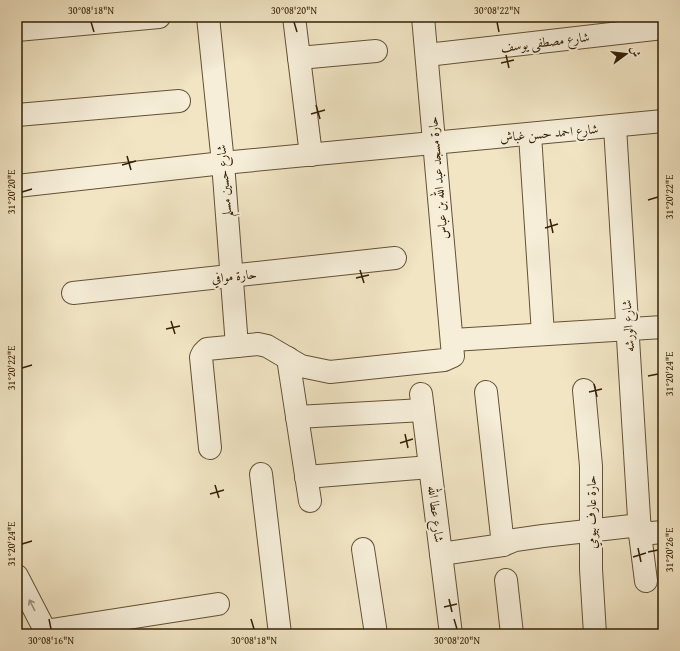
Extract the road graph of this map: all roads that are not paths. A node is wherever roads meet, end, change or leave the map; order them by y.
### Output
1 (158, 17) edge
2 (208, 17) edge
3 (294, 17) edge
4 (423, 17) edge
5 (663, 28) edge
6 (17, 30) edge
7 (376, 51) dead end
8 (427, 55) junction
9 (299, 58) junction
10 (179, 101) dead end
11 (17, 115) edge
12 (663, 121) edge
13 (615, 127) junction
14 (530, 135) junction
15 (435, 143) junction
16 (311, 156) junction
17 (223, 163) junction
18 (17, 186) edge
19 (395, 258) dead end
20 (231, 276) junction
21 (73, 293) dead end
22 (663, 327) edge
23 (629, 329) junction
24 (543, 334) junction
25 (453, 340) junction
26 (237, 346) junction
27 (288, 358) junction
28 (584, 390) dead end
29 (486, 392) dead end
30 (298, 417) junction
31 (210, 448) dead end
32 (430, 467) junction
33 (261, 474) dead end
34 (306, 477) junction
35 (310, 501) dead end
36 (591, 530) junction
37 (640, 530) junction
38 (663, 532) edge
39 (503, 545) junction
40 (363, 549) dead end
41 (441, 554) junction
42 (17, 576) edge
43 (506, 580) dead end
44 (646, 581) dead end
45 (218, 604) dead end
46 (46, 633) edge
47 (280, 634) edge
48 (376, 634) edge
49 (451, 634) edge
50 (512, 634) edge
51 (595, 634) edge

1 - 6 street
2 - 17 street, شارع حسين مسلم
3 - 9 street
4 - 8 street, حارة مسجد عبد الله بن عباس
5 - 8 street, شارع مصطفى يوسف
7 - 9 street
8 - 15 street, حارة مسجد عبد الله بن عباس
9 - 16 street
10 - 11 street
12 - 13 street, شارع احمد حسن غباش
13 - 14 street, شارع احمد حسن غباش
13 - 23 street, شارع الورشه
14 - 15 street, شارع احمد حسن غباش
14 - 24 street
15 - 16 street, شارع احمد حسن غباش
15 - 25 street, حارة مسجد عبد الله بن عباس
16 - 17 street, شارع احمد حسن غباش
17 - 18 street, شارع احمد حسن غباش
17 - 20 street, شارع حسين مسلم
19 - 20 street, حارة موافي
20 - 21 street, حارة موافي
20 - 26 street, شارع حسين مسلم
22 - 23 street
23 - 24 street
23 - 37 street, شارع الورشه
24 - 25 street
25 - 27 street, حارة مسجد عبد الله بن عباس
26 - 27 street
26 - 31 street
27 - 30 street
28 - 36 street, حارة عارف بيومي
29 - 39 street
30 - 32 street, شارع عطا الله
30 - 34 street
32 - 34 street
32 - 41 street, شارع عطا الله
33 - 47 street
34 - 35 street
36 - 37 street
36 - 39 street
36 - 51 street, حارة عارف بيومي
37 - 38 street
37 - 44 street, شارع الورشه
39 - 41 street
40 - 48 street
41 - 49 street, شارع عطا الله
46 -> 42 street
43 - 50 street
45 - 46 street

